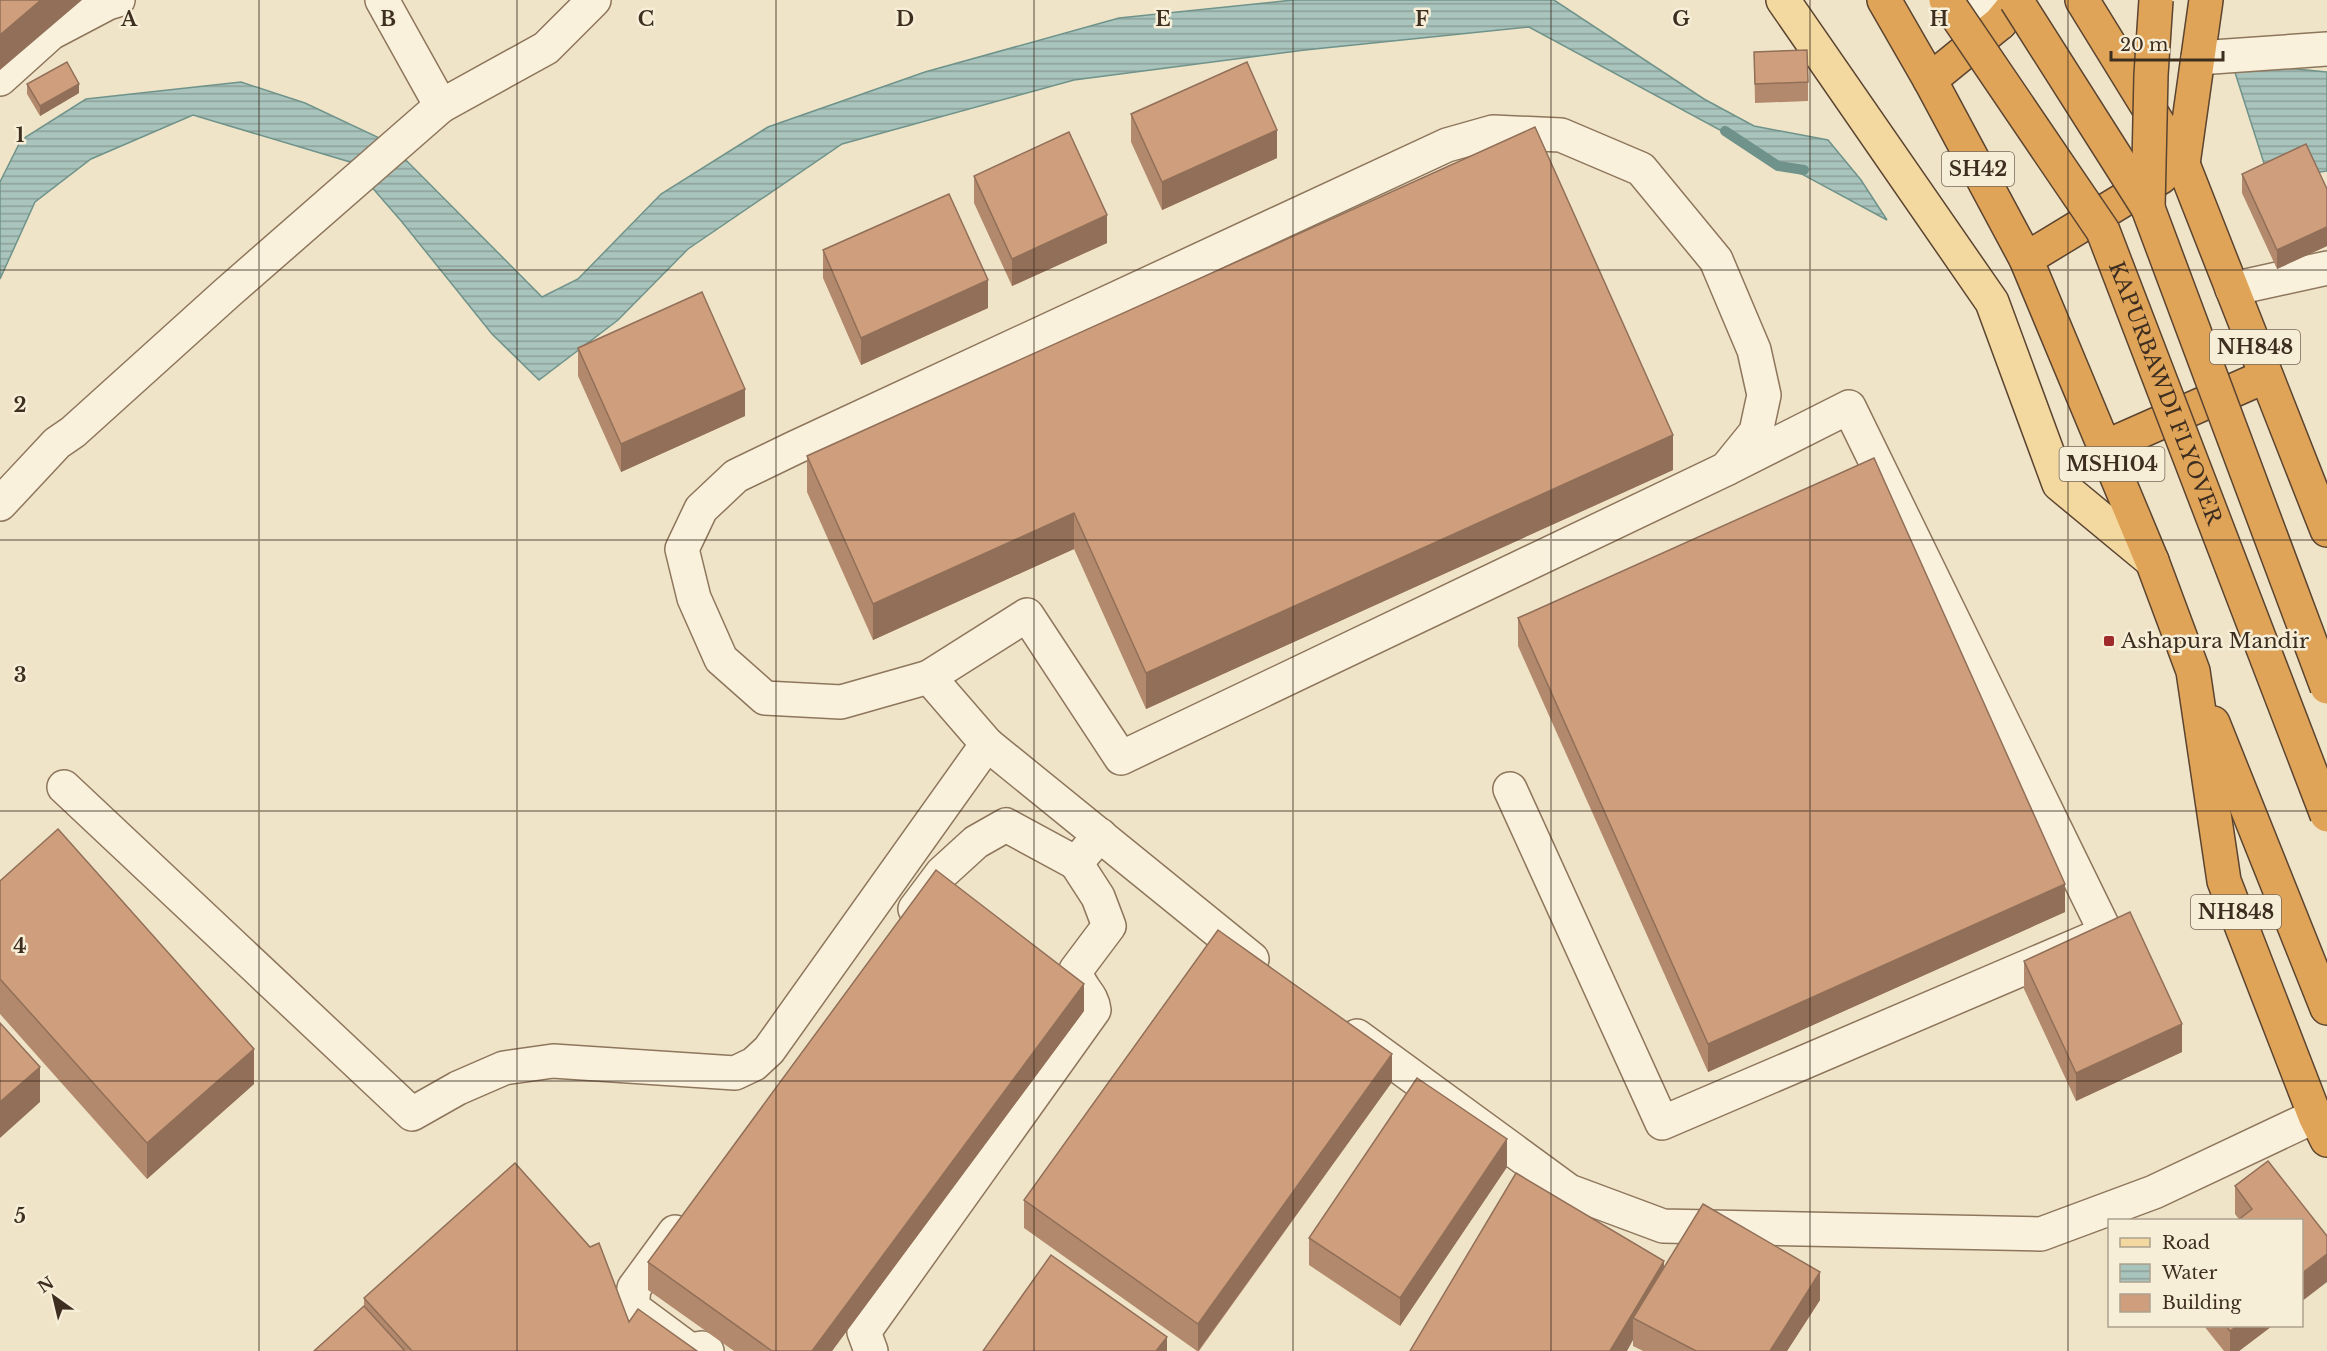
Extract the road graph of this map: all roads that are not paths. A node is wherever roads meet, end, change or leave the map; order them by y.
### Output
1 (118, 0) edge
2 (382, 0) edge
3 (594, 0) edge
4 (1783, 0) edge
5 (1884, 0) edge
6 (1946, 0) edge
7 (2082, 0) edge
8 (2156, 0) edge
9 (2206, 0) edge
10 (2004, 6) edge
11 (2327, 49) edge
12 (2198, 58) junction
13 (0, 79) edge
14 (1930, 80) junction
15 (441, 106) junction
16 (2183, 164) junction
17 (2148, 208) junction
18 (2026, 259) junction
19 (2327, 268) edge
20 (2232, 289) junction
21 (2266, 376) junction
22 (2104, 447) junction
23 (1726, 469) junction
24 (0, 504) edge
25 (2327, 530) edge
26 (2152, 561) junction
27 (2193, 672) junction
28 (929, 677) junction
29 (2327, 687) edge
30 (987, 744) junction
31 (1028, 778) junction
32 (64, 787) dead end
33 (1510, 789) dead end
34 (2327, 815) edge
35 (1006, 825) junction
36 (1100, 835) junction
37 (1076, 863) junction
38 (895, 937) edge
39 (1279, 979) edge
40 (2327, 1008) edge
41 (1337, 1021) edge
42 (2321, 1128) edge
43 (691, 1211) edge
44 (707, 1351) edge
45 (871, 1351) edge

1 - 13 street
2 - 15 street
3 - 15 street
4 - 26 main road
5 - 14 highway, SH42
6 - 34 highway, KAPURBAWDI FLYOVER, bridge
7 - 16 highway
8 - 17 highway, bridge
9 - 12 highway, NH848
10 - 14 highway
10 - 17 highway, bridge
11 - 12 street
12 - 16 highway, NH848
14 - 18 highway, SH42
15 - 24 street
16 - 18 highway
16 - 20 highway, NH848
17 - 29 highway, bridge
18 - 22 highway, MSH104
19 - 20 street
20 - 21 highway, NH848
21 - 22 highway
21 - 25 highway, NH848
22 - 26 highway, MSH104
23 - 28 street
23 - 28 street
23 - 33 street
26 - 27 highway, MSH104
27 - 40 highway
27 - 42 highway, NH848
28 - 30 street
30 - 31 street
30 - 32 street
31 - 35 street
31 - 36 street
35 - 37 street
35 - 38 street
36 - 37 street
36 - 39 street
37 - 45 street
41 - 42 street
43 - 44 street

